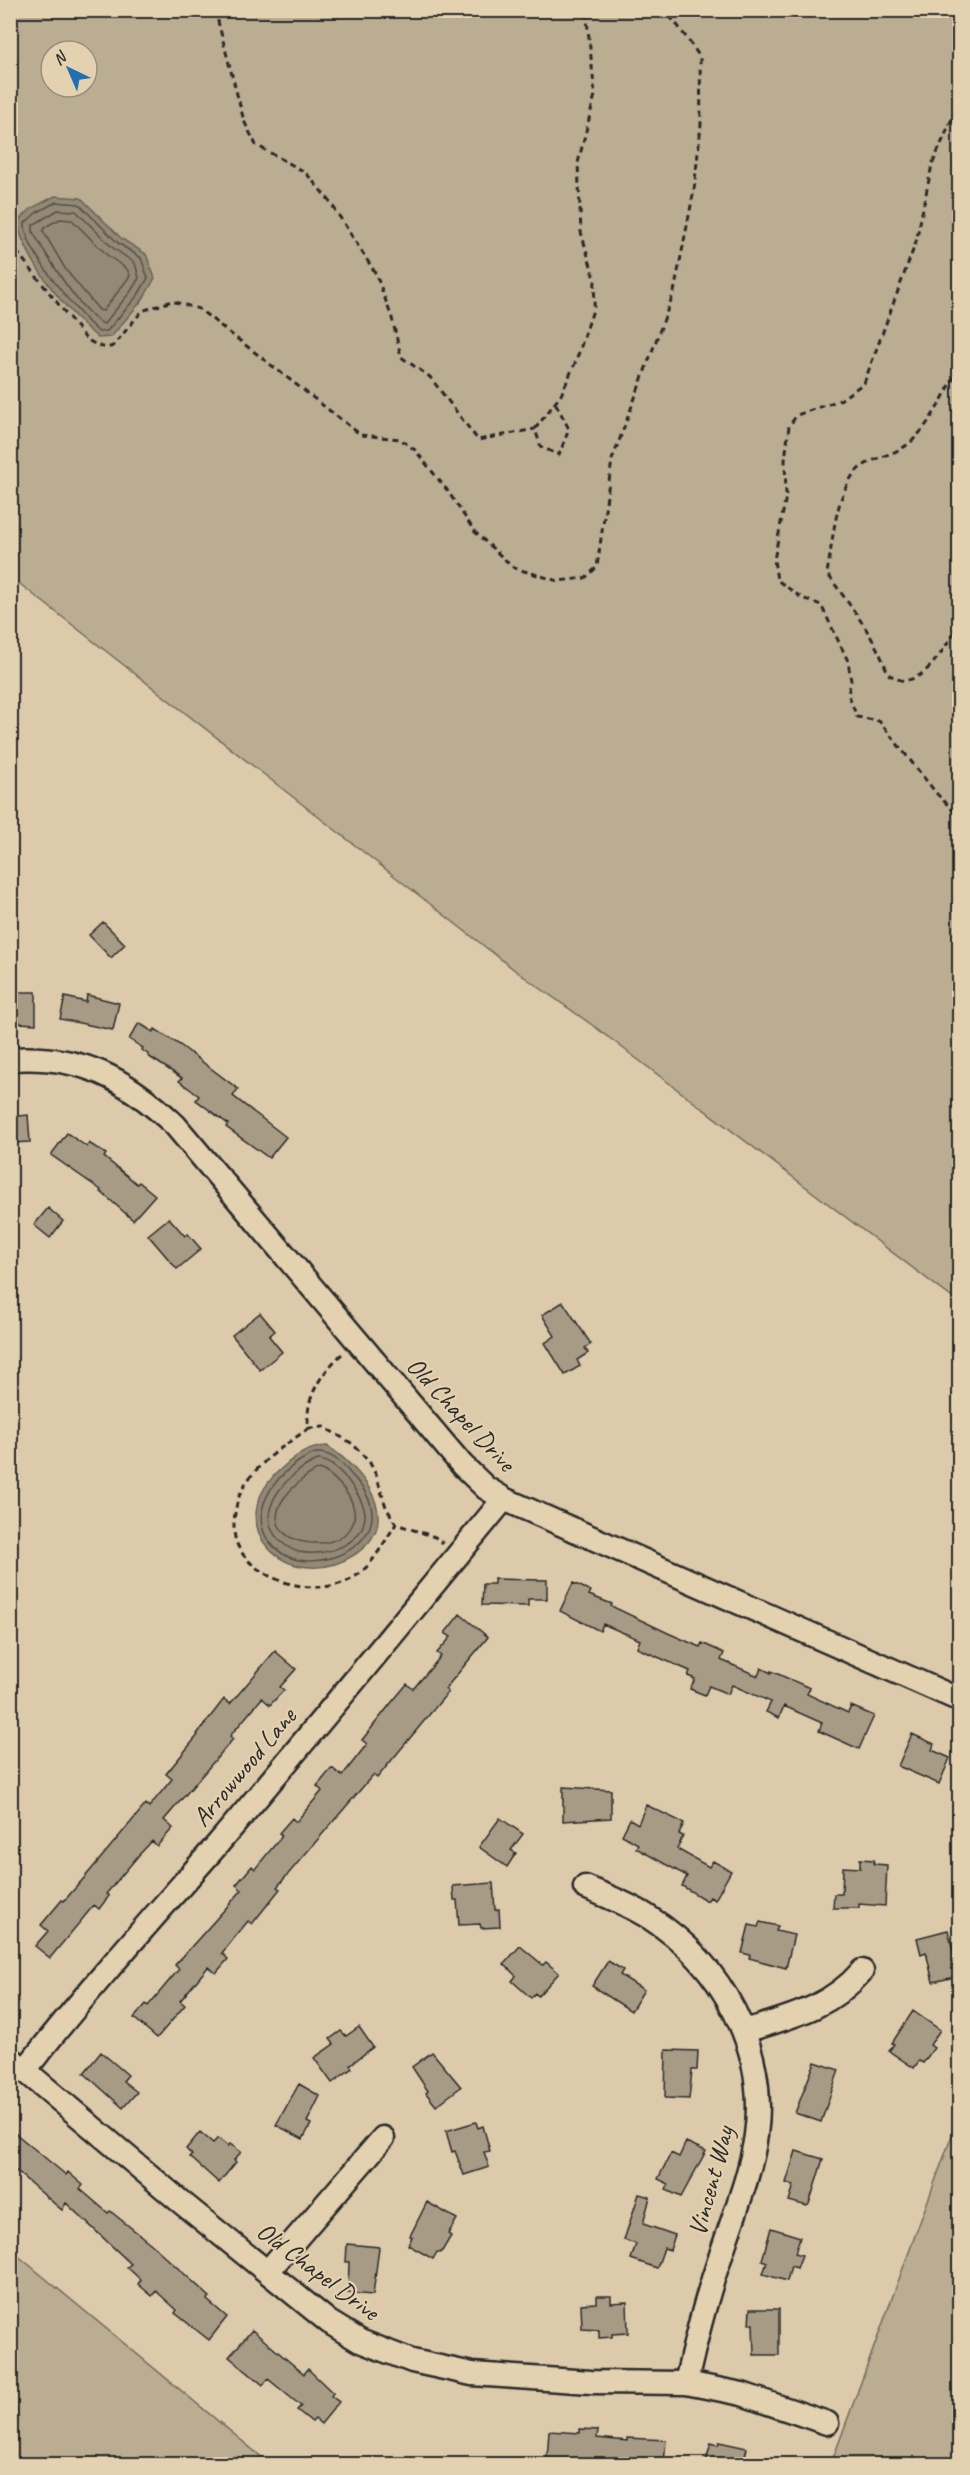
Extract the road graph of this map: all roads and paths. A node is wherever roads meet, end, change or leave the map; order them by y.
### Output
1 (215, 10) edge
2 (586, 10) edge
3 (663, 10) edge
4 (960, 100) edge
5 (10, 243) edge
6 (960, 367) edge
7 (556, 404) junction
8 (535, 429) junction
9 (960, 623) edge
10 (960, 817) edge
11 (10, 1059) edge
12 (357, 1341) junction
13 (309, 1428) junction
14 (504, 1499) junction
15 (396, 1524) junction
16 (458, 1555) junction
17 (960, 1700) edge
18 (585, 1887) dead end
19 (862, 1971) dead end
20 (745, 2031) junction
21 (18, 2064) edge
22 (383, 2138) dead end
23 (267, 2271) junction
24 (686, 2383) junction
25 (827, 2422) dead end

1 - 8 path
2 - 7 path
3 - 5 path
4 - 10 path
6 - 9 path
7 - 8 path
7 - 8 path
11 - 12 street, Old Chapel Drive
12 - 13 path
12 - 14 street, Old Chapel Drive
13 - 15 path
13 - 15 path
14 - 16 street, Arrowwood Lane
14 - 17 street, Old Chapel Drive
15 - 16 path
16 - 21 street, Arrowwood Lane
18 - 20 street, Vincent Way
19 - 20 street
20 - 24 street, Vincent Way
21 - 23 street, Old Chapel Drive
22 - 23 street
23 - 24 street, Old Chapel Drive
24 - 25 street, Old Chapel Drive

